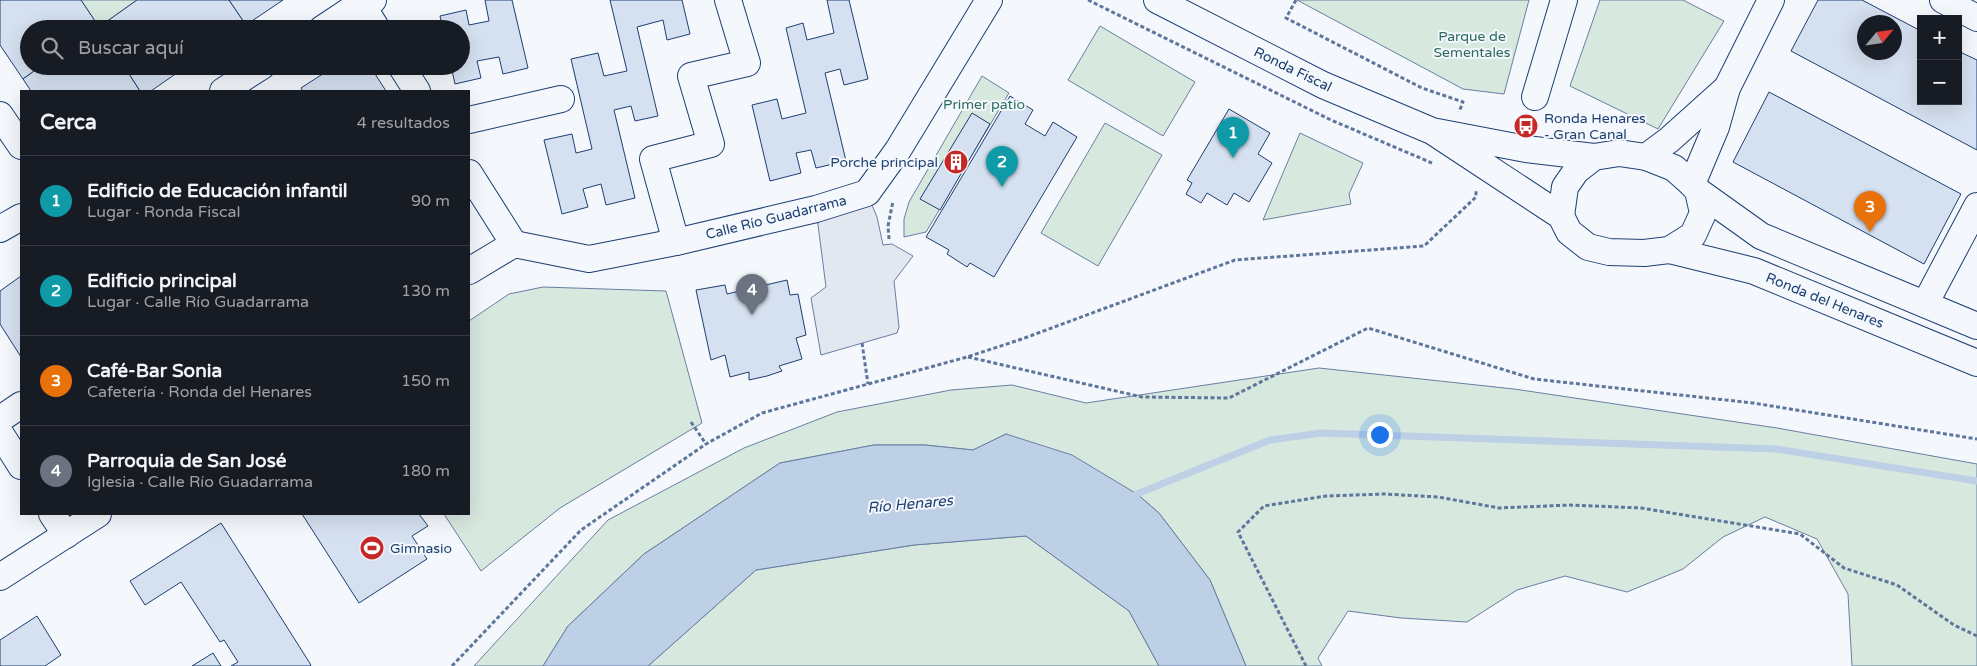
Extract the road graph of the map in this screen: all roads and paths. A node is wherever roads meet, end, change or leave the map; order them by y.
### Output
1 (728, 0) edge
2 (989, 0) edge
3 (1088, 0) edge
4 (1157, 0) edge
5 (1296, 0) edge
6 (1564, 0) edge
7 (1771, 0) edge
8 (1942, 0) edge
9 (364, 1) edge
10 (1977, 18) edge
11 (336, 20) edge
12 (373, 20) edge
13 (248, 75) edge
14 (407, 75) edge
15 (1727, 88) junction
16 (225, 90) edge
17 (416, 90) edge
18 (1535, 97) dead end
19 (561, 98) dead end
20 (0, 115) edge
21 (470, 120) edge
22 (1444, 136) junction
23 (20, 145) edge
24 (1594, 157) junction
25 (1646, 157) junction
26 (470, 175) edge
27 (1476, 183) dead end
28 (1695, 187) junction
29 (1977, 206) edge
30 (1561, 216) junction
31 (20, 218) edge
32 (0, 230) edge
33 (676, 242) junction
34 (514, 244) junction
35 (1669, 250) junction
36 (470, 270) edge
37 (1925, 304) junction
38 (1977, 326) edge
39 (862, 343) dead end
40 (967, 356) junction
41 (1977, 363) edge
42 (868, 384) junction
43 (20, 406) edge
44 (0, 419) edge
45 (691, 422) dead end
46 (0, 434) edge
47 (1977, 439) edge
48 (706, 444) junction
49 (20, 464) edge
50 (94, 515) edge
51 (59, 524) edge
52 (0, 577) edge
53 (1977, 636) edge
54 (452, 666) edge
55 (1306, 666) edge

1 - 33 street
2 - 33 street, Calle Río Guadarrama
3 - 22 path
4 - 22 street, Ronda Fiscal
5 - 22 path
6 - 18 street
7 - 15 street
8 - 10 street
9 - 11 street
9 - 12 street
13 - 16 street
14 - 17 street
15 - 25 street
15 - 28 street
19 - 21 street
20 - 23 street
22 - 24 street, Ronda Fiscal
22 - 30 street, Ronda Fiscal
24 - 25 street
24 - 30 street
25 - 28 street
26 - 34 street
27 - 40 path
28 - 35 street
28 - 37 street
29 - 37 street
30 - 35 street
31 - 32 street
33 - 34 street, Calle Río Guadarrama
34 - 36 street
35 - 41 street, Ronda del Henares
37 - 38 street
39 - 42 path
40 - 42 path
40 - 47 path
42 - 48 path
43 - 44 street
45 - 48 path
46 - 49 street
48 - 54 path
50 - 51 street
51 - 52 street
53 - 55 path

